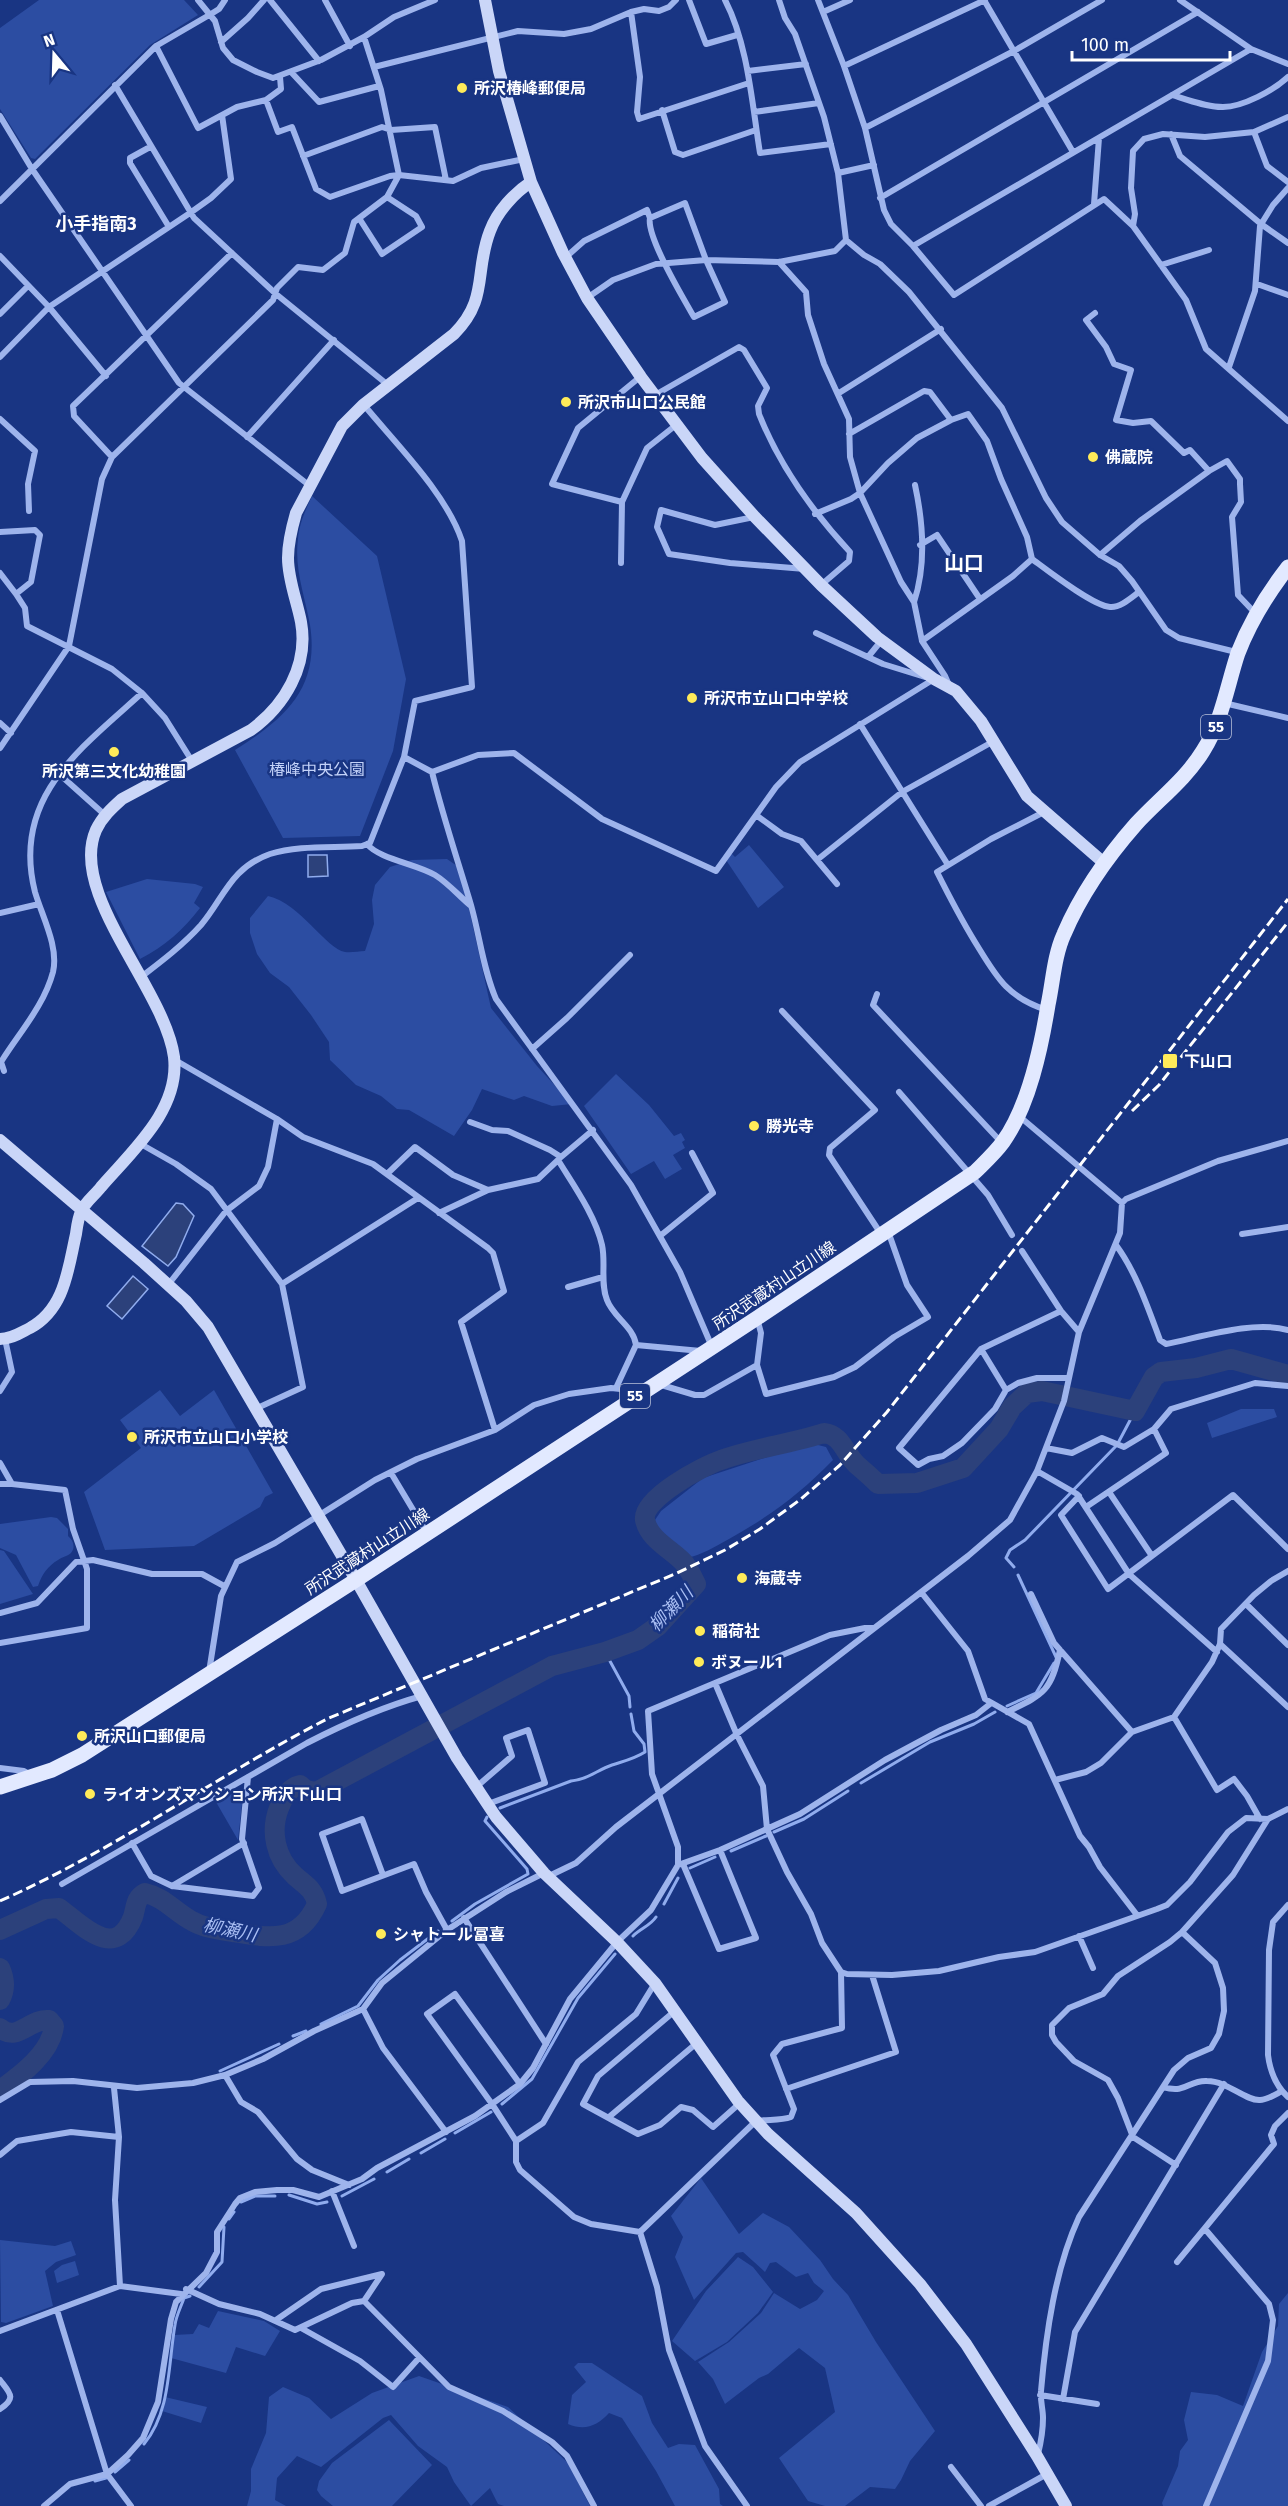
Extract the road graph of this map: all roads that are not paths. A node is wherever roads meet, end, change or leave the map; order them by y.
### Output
1 (198, 0) edge
2 (225, 0) edge
3 (264, 0) edge
4 (270, 0) edge
5 (325, 0) edge
6 (435, 0) edge
7 (485, 0) edge
8 (676, 0) edge
9 (689, 0) edge
10 (725, 0) edge
11 (779, 0) edge
12 (818, 0) edge
13 (850, 0) edge
14 (984, 0) edge
15 (1102, 0) edge
16 (1180, 0) edge
17 (632, 12) junction
18 (823, 12) junction
19 (1198, 12) junction
20 (211, 14) junction
21 (737, 35) junction
22 (491, 36) junction
23 (364, 38) junction
24 (221, 42) junction
25 (350, 45) junction
26 (156, 46) junction
27 (1251, 49) junction
28 (1014, 51) junction
29 (319, 61) junction
30 (806, 64) junction
31 (1288, 64) edge
32 (844, 66) junction
33 (374, 67) junction
34 (748, 71) junction
35 (291, 72) junction
36 (280, 77) junction
37 (1288, 77) edge
38 (749, 82) junction
39 (115, 85) junction
40 (380, 86) junction
41 (1172, 95) junction
42 (266, 100) junction
43 (1043, 102) junction
44 (819, 103) junction
45 (662, 111) junction
46 (754, 112) junction
47 (222, 115) junction
48 (0, 116) edge
49 (1288, 117) edge
50 (6, 127) junction
51 (865, 128) junction
52 (391, 130) junction
53 (756, 130) junction
54 (1254, 132) junction
55 (0, 133) edge
56 (1171, 134) junction
57 (1099, 138) junction
58 (831, 144) junction
59 (150, 147) junction
60 (1073, 152) junction
61 (303, 156) junction
62 (524, 159) junction
63 (874, 165) junction
64 (32, 169) junction
65 (838, 173) junction
66 (399, 175) junction
67 (446, 180) junction
68 (531, 182) junction
69 (1288, 182) edge
70 (1288, 188) edge
71 (387, 196) junction
72 (880, 198) junction
73 (0, 201) edge
74 (1094, 204) junction
75 (190, 213) junction
76 (358, 218) junction
77 (650, 218) junction
78 (1261, 224) junction
79 (1133, 226) junction
80 (169, 227) junction
81 (846, 240) junction
82 (1288, 243) edge
83 (912, 246) junction
84 (1209, 250) dead end
85 (232, 253) junction
86 (0, 256) edge
87 (565, 257) junction
88 (706, 260) junction
89 (779, 262) junction
90 (665, 264) junction
91 (1161, 265) junction
92 (101, 272) junction
93 (1257, 284) junction
94 (28, 286) junction
95 (276, 294) junction
96 (1288, 295) edge
97 (587, 298) junction
98 (50, 307) junction
99 (1095, 313) dead end
100 (0, 314) edge
101 (941, 329) junction
102 (147, 338) junction
103 (334, 340) junction
104 (0, 357) edge
105 (1229, 368) junction
106 (106, 376) junction
107 (640, 376) junction
108 (389, 385) junction
109 (183, 387) junction
110 (839, 393) junction
111 (654, 395) junction
112 (363, 405) junction
113 (0, 418) edge
114 (951, 420) junction
115 (1288, 421) edge
116 (676, 424) junction
117 (849, 434) junction
118 (248, 436) junction
119 (112, 457) junction
120 (1209, 471) junction
121 (915, 485) dead end
122 (310, 486) junction
123 (860, 493) junction
124 (622, 502) junction
125 (29, 511) dead end
126 (815, 514) junction
127 (754, 517) junction
128 (0, 532) edge
129 (920, 545) junction
130 (1100, 555) junction
131 (1032, 559) junction
132 (621, 564) dead end
133 (1288, 567) edge
134 (805, 569) junction
135 (0, 573) edge
136 (821, 585) junction
137 (1139, 592) junction
138 (16, 594) junction
139 (980, 599) junction
140 (914, 602) junction
141 (1257, 615) junction
142 (816, 633) dead end
143 (881, 641) junction
144 (922, 641) junction
145 (69, 646) junction
146 (1239, 653) junction
147 (868, 657) junction
148 (934, 679) junction
149 (950, 688) junction
150 (142, 693) junction
151 (1224, 702) junction
152 (1288, 718) edge
153 (0, 723) edge
154 (860, 724) junction
155 (11, 733) junction
156 (994, 741) junction
157 (0, 748) edge
158 (404, 757) junction
159 (192, 761) junction
160 (432, 772) junction
161 (58, 773) junction
162 (902, 792) junction
163 (1044, 812) junction
164 (105, 815) junction
165 (756, 815) junction
166 (367, 844) junction
167 (817, 860) junction
168 (1104, 863) junction
169 (948, 865) junction
170 (837, 884) dead end
171 (39, 904) junction
172 (471, 907) junction
173 (0, 913) edge
174 (630, 955) dead end
175 (141, 976) junction
176 (878, 994) dead end
177 (1047, 1010) junction
178 (782, 1011) dead end
179 (532, 1049) junction
180 (174, 1060) junction
181 (4, 1071) dead end
182 (899, 1092) dead end
183 (1018, 1116) junction
184 (277, 1119) junction
185 (470, 1122) dead end
186 (593, 1130) junction
187 (0, 1140) edge
188 (1288, 1140) edge
189 (139, 1143) junction
190 (1002, 1143) junction
191 (692, 1153) dead end
192 (560, 1158) junction
193 (387, 1174) junction
194 (970, 1175) junction
195 (488, 1190) junction
196 (418, 1197) junction
197 (1122, 1203) junction
198 (81, 1211) junction
199 (226, 1211) junction
200 (439, 1213) junction
201 (1288, 1227) edge
202 (885, 1232) junction
203 (1242, 1234) dead end
204 (1012, 1235) dead end
205 (660, 1236) junction
206 (1116, 1245) junction
207 (1022, 1251) dead end
208 (603, 1277) junction
209 (282, 1284) junction
210 (168, 1285) junction
211 (568, 1287) dead end
212 (1061, 1311) junction
213 (757, 1317) junction
214 (1288, 1330) edge
215 (1079, 1332) junction
216 (2, 1339) edge
217 (636, 1345) junction
218 (709, 1349) junction
219 (981, 1349) junction
220 (756, 1365) junction
221 (1069, 1378) junction
222 (1288, 1386) edge
223 (649, 1387) junction
224 (616, 1389) junction
225 (1006, 1390) junction
226 (0, 1391) edge
227 (255, 1409) junction
228 (1154, 1429) junction
229 (495, 1430) junction
230 (1046, 1448) junction
231 (0, 1463) edge
232 (1037, 1471) junction
233 (391, 1473) junction
234 (0, 1484) edge
235 (12, 1484) junction
236 (1109, 1492) junction
237 (1078, 1495) junction
238 (1086, 1507) junction
239 (317, 1515) junction
240 (427, 1533) junction
241 (1288, 1550) edge
242 (1152, 1556) junction
243 (82, 1560) junction
244 (1287, 1573) edge
245 (1129, 1574) junction
246 (356, 1580) junction
247 (224, 1586) junction
248 (921, 1593) junction
249 (1031, 1594) dead end
250 (1247, 1605) junction
251 (0, 1613) edge
252 (874, 1628) junction
253 (0, 1643) edge
254 (1220, 1644) junction
255 (1288, 1645) edge
256 (1060, 1650) junction
257 (1217, 1652) junction
258 (209, 1674) junction
259 (715, 1683) junction
260 (423, 1696) junction
261 (990, 1704) junction
262 (1288, 1706) edge
263 (1007, 1712) junction
264 (1174, 1717) junction
265 (1132, 1732) junction
266 (737, 1735) junction
267 (0, 1768) edge
268 (33, 1777) junction
269 (248, 1777) junction
270 (1055, 1780) junction
271 (0, 1787) edge
272 (475, 1788) junction
273 (659, 1795) junction
274 (487, 1804) junction
275 (1288, 1809) edge
276 (1260, 1819) junction
277 (1268, 1819) junction
278 (767, 1829) junction
279 (132, 1843) junction
280 (244, 1843) junction
281 (720, 1850) junction
282 (680, 1864) junction
283 (383, 1875) junction
284 (547, 1875) junction
285 (62, 1884) dead end
286 (172, 1886) junction
287 (1288, 1905) edge
288 (1137, 1915) junction
289 (464, 1918) junction
290 (447, 1930) junction
291 (1182, 1932) junction
292 (1079, 1936) junction
293 (617, 1942) junction
294 (1093, 1968) dead end
295 (841, 1972) junction
296 (872, 1975) junction
297 (655, 1983) junction
298 (363, 2009) junction
299 (676, 2010) junction
300 (698, 2042) junction
301 (546, 2044) junction
302 (225, 2075) junction
303 (520, 2084) junction
304 (1224, 2084) junction
305 (1163, 2087) junction
306 (114, 2088) junction
307 (786, 2089) junction
308 (1282, 2091) junction
309 (1288, 2097) edge
310 (0, 2100) edge
311 (740, 2103) junction
312 (492, 2104) junction
313 (1288, 2113) edge
314 (609, 2117) junction
315 (756, 2121) junction
316 (446, 2132) junction
317 (119, 2137) junction
318 (1133, 2137) junction
319 (516, 2141) junction
320 (0, 2155) edge
321 (1176, 2165) junction
322 (349, 2185) junction
323 (332, 2191) junction
324 (1205, 2229) junction
325 (640, 2232) junction
326 (354, 2246) dead end
327 (1177, 2262) dead end
328 (120, 2286) junction
329 (184, 2292) junction
330 (364, 2301) junction
331 (57, 2310) junction
332 (276, 2320) junction
333 (301, 2328) junction
334 (0, 2331) edge
335 (419, 2358) junction
336 (0, 2380) edge
337 (1040, 2395) junction
338 (1063, 2399) junction
339 (1097, 2404) dead end
340 (0, 2409) edge
341 (1037, 2456) junction
342 (951, 2467) dead end
343 (107, 2474) junction
344 (1048, 2474) junction
345 (44, 2506) edge
346 (131, 2506) edge
347 (594, 2506) edge
348 (747, 2506) edge
349 (981, 2506) edge
350 (989, 2506) edge
351 (1066, 2506) edge
352 (1206, 2506) edge

1 - 20 street
2 - 20 street
3 - 24 street
4 - 29 street
5 - 25 street
6 - 23 street
7 - 22 street
8 - 17 street
9 - 21 street
10 - 21 street
11 - 30 street
12 - 18 street
13 - 18 street
14 - 28 street
14 - 32 street
15 - 28 street
16 - 19 street
17 - 22 street
17 - 45 street
18 - 32 street
19 - 27 street
19 - 43 street
20 - 24 street
20 - 26 street
21 - 34 street
22 - 33 street
22 - 62 street
23 - 25 street
23 - 33 street
24 - 36 street
25 - 29 street
26 - 39 street
26 - 47 street
27 - 31 street
27 - 41 street
28 - 43 street
28 - 51 street
29 - 35 street
30 - 34 street
30 - 44 street
32 - 51 street
33 - 40 street
34 - 38 street
35 - 36 street
35 - 40 street
36 - 42 street
37 - 41 street
38 - 45 street
38 - 46 street
39 - 59 street
39 - 64 street
40 - 52 street
41 - 57 street
42 - 47 street
42 - 61 street
43 - 60 street
43 - 72 street
44 - 46 street
44 - 58 street
45 - 53 street
46 - 53 street
47 - 75 street
48 - 50 street
49 - 54 street
50 - 55 street
50 - 64 street
51 - 63 street
52 - 61 street
52 - 66 street
52 - 67 street
53 - 58 street
54 - 56 street
54 - 69 street
56 - 78 street
56 - 79 street
57 - 60 street
57 - 74 street
58 - 65 street
59 - 75 street
59 - 80 street
60 - 83 street
61 - 66 street
62 - 67 street
62 - 68 street
63 - 65 street
63 - 72 street
64 - 73 street
64 - 92 street
65 - 81 street
66 - 67 street
66 - 71 street
68 - 87 street
68 - 108 street
70 - 78 street
71 - 76 street
71 - 76 street
72 - 83 street
74 - 79 street
74 - 83 street
75 - 80 street
75 - 85 street
76 - 95 street
77 - 87 street
77 - 88 street
77 - 90 street
78 - 82 street
78 - 93 street
79 - 91 street
80 - 92 street
81 - 89 street
81 - 101 street
84 - 91 street
85 - 95 street
85 - 102 street
86 - 94 street
87 - 97 street
88 - 89 street
88 - 90 street
88 - 90 street
89 - 110 street
90 - 97 street
91 - 105 street
92 - 98 street
92 - 102 street
93 - 96 street
93 - 105 street
94 - 98 street
94 - 100 street
95 - 103 street
95 - 109 street
97 - 107 street
98 - 104 street
98 - 106 street
99 - 120 street
101 - 110 street
101 - 130 street
102 - 106 street
102 - 109 street
103 - 108 street
103 - 118 street
105 - 115 street
106 - 119 street
107 - 111 street
107 - 124 street
108 - 112 street
109 - 118 street
109 - 119 street
110 - 117 street
111 - 116 street
111 - 126 street
112 - 122 street
112 - 158 street
113 - 125 street
114 - 117 street
114 - 123 street
114 - 131 street
116 - 124 street
116 - 127 street
117 - 123 street
118 - 122 street
119 - 145 street
120 - 130 street
120 - 141 street
121 - 129 street
122 - 159 street
123 - 126 street
123 - 140 street
124 - 132 street
126 - 136 street
127 - 134 street
127 - 134 street
128 - 138 street
129 - 139 street
129 - 140 street
130 - 137 street
131 - 137 street
131 - 139 street
133 - 141 main road, 所沢武蔵村山立川線 / 55
134 - 136 street
135 - 138 street
136 - 143 street
137 - 146 street
138 - 145 street
139 - 144 street
140 - 144 street
141 - 146 main road, 所沢武蔵村山立川線 / 55
142 - 147 street
143 - 147 street
143 - 148 street
144 - 149 street
145 - 150 street
145 - 155 street
146 - 151 main road, 所沢武蔵村山立川線 / 55
147 - 148 street
148 - 149 street
148 - 154 street
149 - 156 street
150 - 159 street
150 - 161 street
151 - 152 street
151 - 168 main road, 所沢武蔵村山立川線 / 55
153 - 155 street
154 - 162 street
154 - 165 street
155 - 157 street
156 - 162 street
156 - 163 street
158 - 160 street
158 - 166 street
159 - 164 street
160 - 165 street
160 - 172 street
161 - 164 street
161 - 171 street
162 - 167 street
162 - 169 street
163 - 168 street
163 - 169 street
164 - 175 street
165 - 167 street
166 - 172 street
166 - 175 street
167 - 170 street
168 - 177 main road, 所沢武蔵村山立川線 / 55
169 - 177 street
171 - 173 street
171 - 181 street
172 - 179 street
174 - 179 street
175 - 180 street
176 - 190 street
177 - 183 main road, 所沢武蔵村山立川線 / 55
178 - 202 street
179 - 186 street
180 - 184 street
180 - 189 street
182 - 194 street
183 - 190 main road, 所沢武蔵村山立川線 / 55
183 - 197 street
184 - 193 street
184 - 199 street
185 - 192 street
186 - 192 street
186 - 205 street
187 - 198 street
188 - 197 street
189 - 198 street
189 - 199 street
190 - 194 main road, 所沢武蔵村山立川線 / 55
191 - 205 street
192 - 195 street
192 - 208 street
193 - 195 street
193 - 196 street
194 - 202 main road, 所沢武蔵村山立川線 / 55
194 - 204 street
195 - 200 street
196 - 200 street
196 - 209 street
197 - 206 street
198 - 210 street
198 - 216 street
199 - 209 street
199 - 210 street
200 - 229 street
201 - 203 street
202 - 213 main road, 所沢武蔵村山立川線 / 55
202 - 220 street
205 - 218 street
206 - 214 street
206 - 215 street
207 - 212 street
208 - 211 street
208 - 217 street
209 - 227 street
210 - 227 street
212 - 215 street
212 - 219 street
213 - 218 main road, 所沢武蔵村山立川線 / 55
213 - 220 street
215 - 221 street
216 - 226 street
217 - 218 street
217 - 224 street
218 - 223 main road, 所沢武蔵村山立川線 / 55
219 - 225 street
219 - 225 street
220 - 223 street
221 - 225 street
221 - 230 street
222 - 228 street
223 - 224 street
223 - 240 main road, 所沢武蔵村山立川線 / 55
224 - 229 street
227 - 239 street
228 - 230 street
228 - 236 street
229 - 233 street
230 - 232 street
231 - 235 street
232 - 237 street
232 - 248 street
233 - 239 street
233 - 240 street
234 - 235 street
235 - 243 street
236 - 238 street
236 - 242 street
237 - 238 street
237 - 245 street
238 - 245 street
239 - 246 street
239 - 247 street
240 - 246 main road, 所沢武蔵村山立川線 / 55
241 - 242 street
242 - 245 street
243 - 247 street
243 - 251 street
243 - 253 street
244 - 250 street
245 - 257 street
246 - 258 main road, 所沢武蔵村山立川線 / 55
246 - 260 street
247 - 258 street
248 - 252 street
248 - 261 street
249 - 256 street
250 - 254 street
250 - 255 street
252 - 259 street
252 - 266 street
254 - 257 street
254 - 262 street
256 - 263 street
256 - 265 street
257 - 264 street
258 - 268 main road, 所沢武蔵村山立川線 / 55
259 - 266 street
259 - 273 street
260 - 269 street
260 - 272 street
261 - 263 street
261 - 278 street
263 - 270 street
264 - 265 street
264 - 276 street
265 - 270 street
266 - 273 street
266 - 278 street
267 - 268 street
268 - 271 main road, 所沢武蔵村山立川線 / 55
269 - 279 street
269 - 280 street
270 - 288 street
272 - 274 street
272 - 274 street
273 - 282 street
273 - 284 street
274 - 284 street
275 - 277 street
276 - 277 street
276 - 288 street
277 - 291 street
278 - 281 street
278 - 295 street
279 - 285 street
279 - 286 street
280 - 286 street
280 - 286 street
281 - 282 street
281 - 282 street
282 - 293 street
283 - 283 street
283 - 290 street
284 - 289 street
284 - 293 street
287 - 308 street
288 - 292 street
289 - 290 street
289 - 301 street
290 - 298 street
291 - 305 street
291 - 318 street
292 - 294 street
292 - 296 street
293 - 297 street
293 - 301 street
295 - 296 street
295 - 307 street
296 - 307 street
297 - 299 street
297 - 319 street
298 - 302 street
298 - 316 street
299 - 300 street
299 - 314 street
300 - 311 street
300 - 314 street
301 - 303 street
302 - 306 street
302 - 322 street
303 - 312 street
303 - 312 street
304 - 305 street
304 - 308 street
304 - 321 street
305 - 318 street
306 - 310 street
306 - 317 street
307 - 315 street
308 - 309 street
311 - 314 street
311 - 315 street
312 - 316 street
312 - 319 street
313 - 324 street
315 - 325 street
315 - 341 street
316 - 322 street
317 - 320 street
317 - 328 street
318 - 321 street
318 - 337 street
319 - 325 street
321 - 338 street
322 - 323 street
323 - 326 street
323 - 329 street
324 - 327 street
324 - 352 street
325 - 348 street
328 - 329 street
328 - 331 street
329 - 332 street
329 - 343 street
330 - 332 street
330 - 333 street
330 - 335 street
331 - 334 street
331 - 343 street
332 - 333 street
333 - 335 street
335 - 347 street
336 - 340 street
337 - 338 street
337 - 341 street
338 - 339 street
341 - 344 street
342 - 349 street
343 - 345 street
343 - 346 street
344 - 350 street
344 - 351 street

